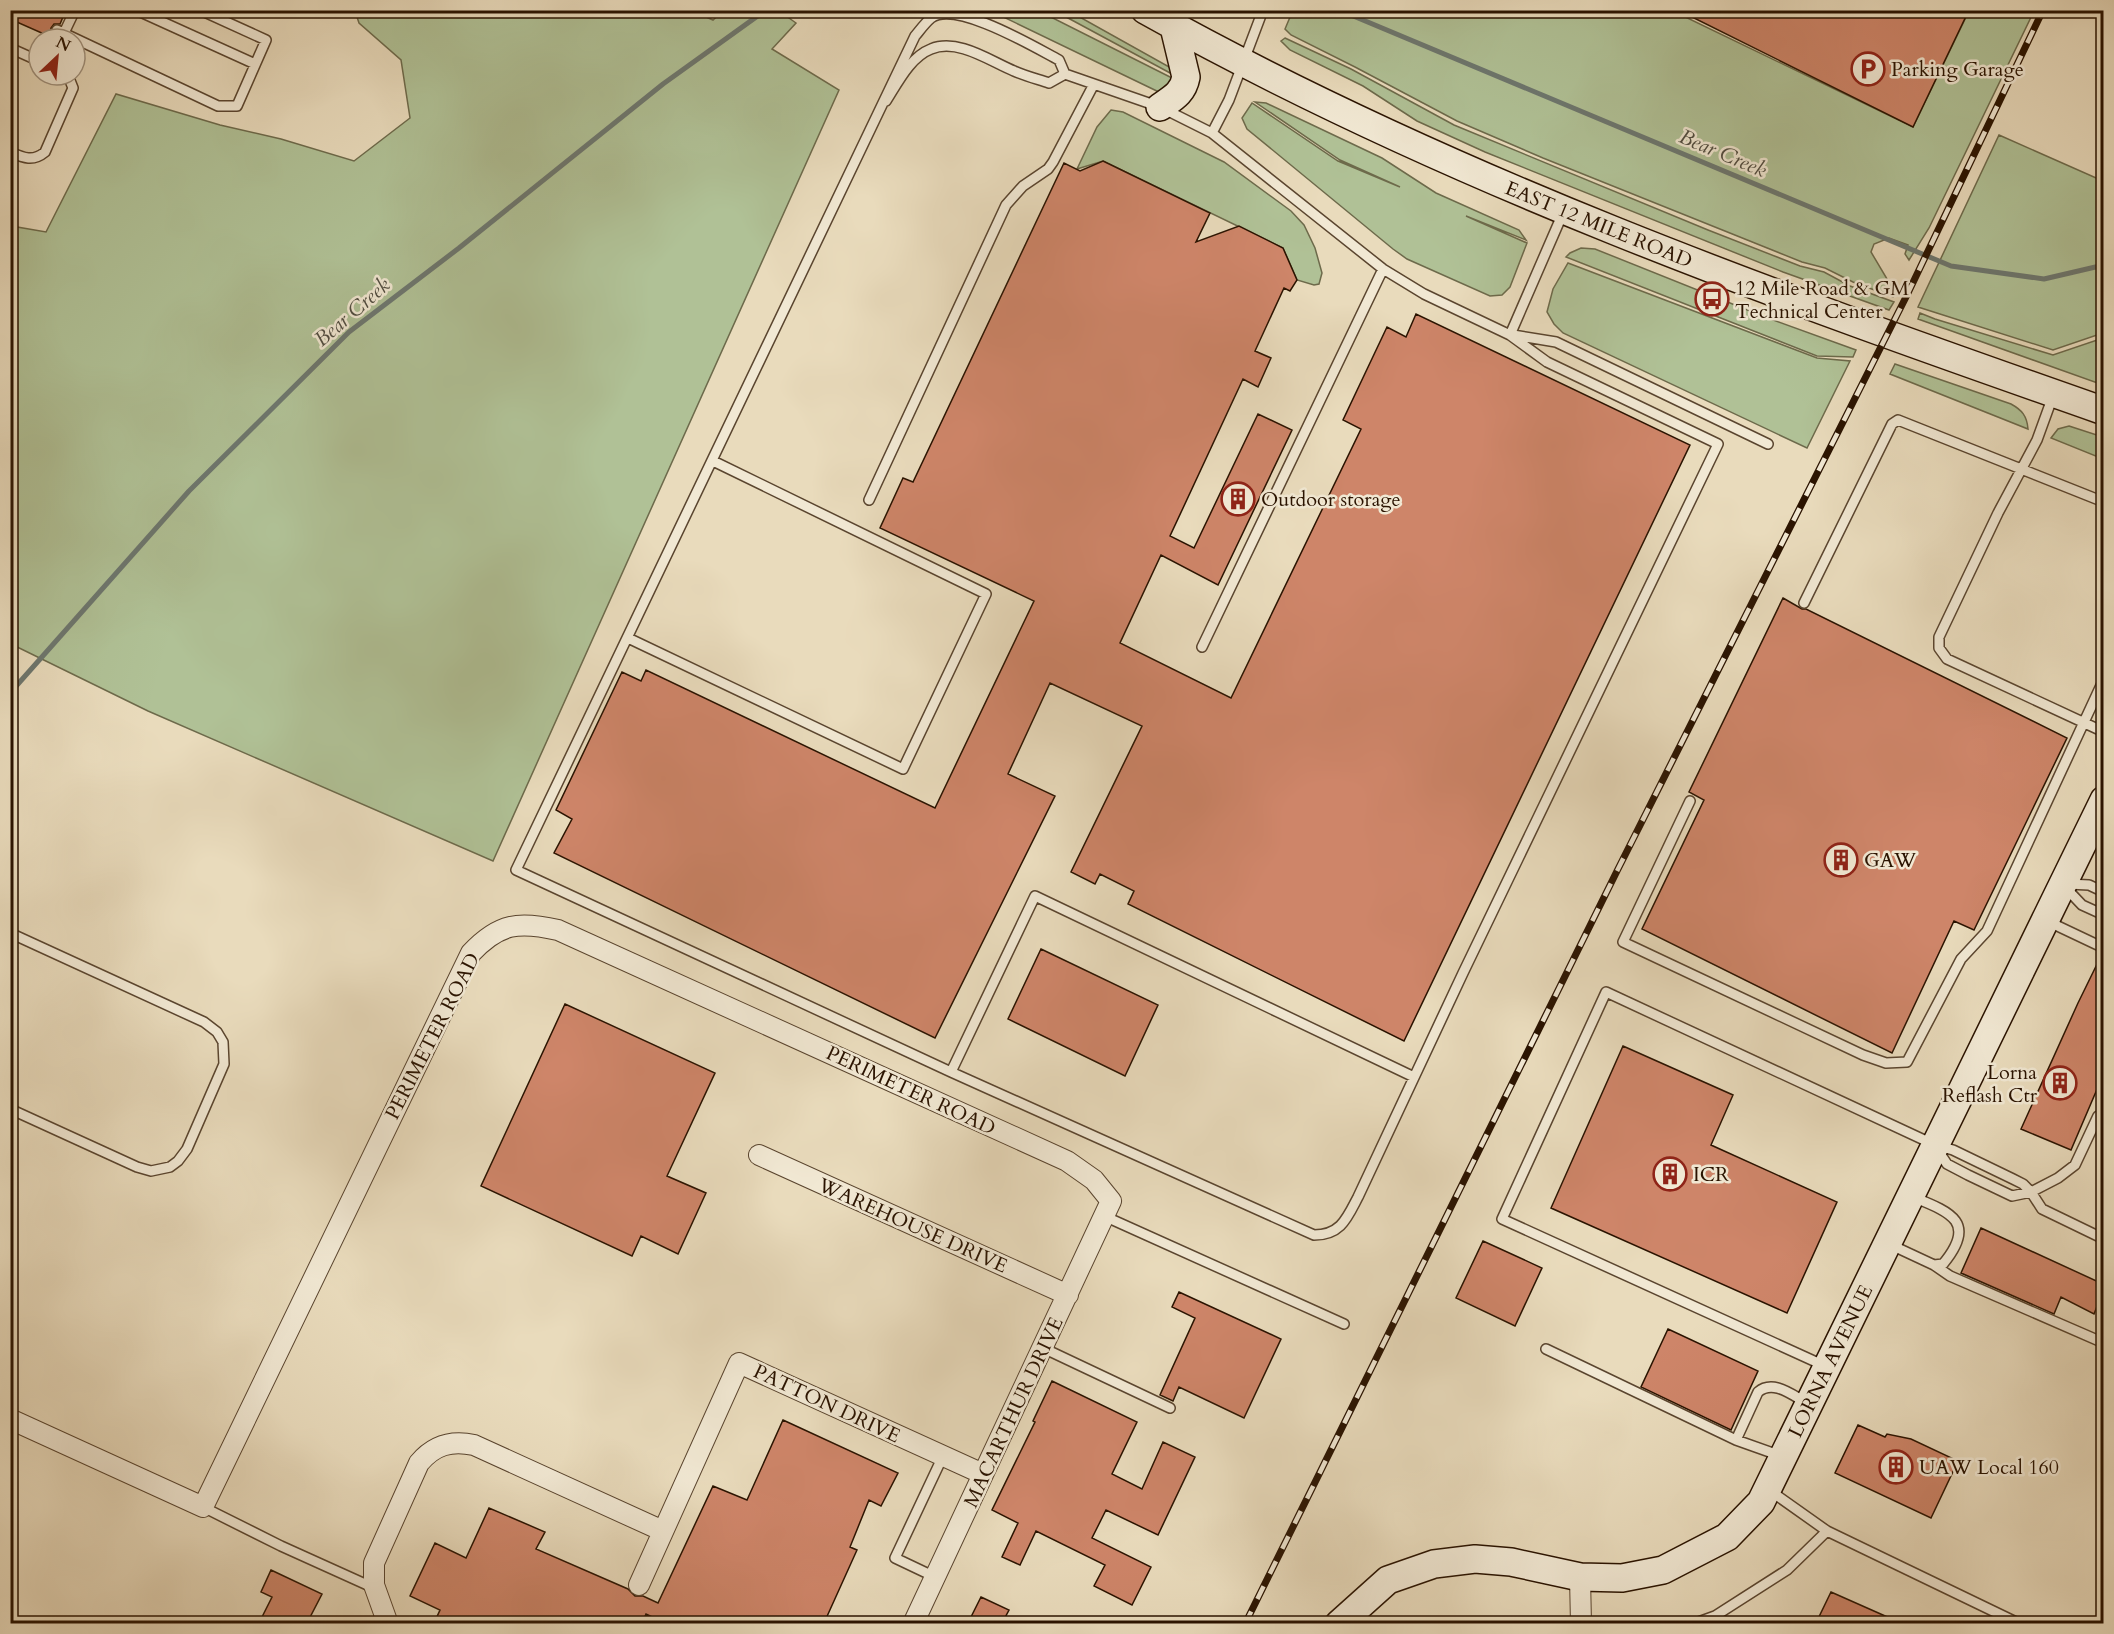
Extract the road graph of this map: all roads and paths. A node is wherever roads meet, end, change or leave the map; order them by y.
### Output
1 (75, 10) edge
2 (136, 10) edge
3 (200, 10) edge
4 (1145, 10) edge
5 (1263, 10) edge
6 (1174, 27) junction
7 (10, 48) edge
8 (27, 56) edge
9 (255, 64) junction
10 (1242, 64) junction
11 (1065, 74) junction
12 (1094, 84) junction
13 (73, 87) edge
14 (886, 101) junction
15 (1160, 107) junction
16 (1212, 133) junction
17 (10, 152) edge
18 (1564, 211) junction
19 (1383, 269) junction
20 (1510, 335) junction
21 (2054, 394) junction
22 (2103, 411) edge
23 (1768, 444) dead end
24 (713, 461) junction
25 (2021, 468) junction
26 (869, 500) dead end
27 (2103, 502) edge
28 (1804, 603) dead end
29 (628, 638) junction
30 (1202, 647) dead end
31 (2103, 679) edge
32 (2083, 723) junction
33 (2103, 732) edge
34 (2103, 800) edge
35 (1690, 801) dead end
36 (2062, 884) junction
37 (2103, 892) edge
38 (2103, 915) edge
39 (2045, 920) junction
40 (10, 933) edge
41 (2103, 948) edge
42 (951, 1072) junction
43 (1414, 1077) junction
44 (10, 1109) edge
45 (2103, 1118) edge
46 (1935, 1146) junction
47 (759, 1155) dead end
48 (2031, 1192) junction
49 (1910, 1196) junction
50 (1108, 1208) junction
51 (2103, 1239) edge
52 (1888, 1243) junction
53 (1934, 1265) junction
54 (1068, 1295) junction
55 (1344, 1324) dead end
56 (2103, 1343) edge
57 (1043, 1348) junction
58 (1546, 1349) dead end
59 (1827, 1367) junction
60 (1809, 1404) junction
61 (1170, 1408) dead end
62 (10, 1419) edge
63 (1736, 1440) junction
64 (944, 1456) junction
65 (1783, 1457) junction
66 (983, 1474) junction
67 (1767, 1489) junction
68 (203, 1508) junction
69 (1827, 1530) junction
70 (663, 1531) junction
71 (935, 1577) junction
72 (1580, 1577) junction
73 (639, 1585) dead end
74 (375, 1588) junction
75 (388, 1623) edge
76 (913, 1623) edge
77 (1339, 1623) edge
78 (1581, 1623) edge
79 (1693, 1623) edge
80 (2020, 1623) edge

1 - 9 lane
2 - 9 lane
3 - 9 lane
4 - 6 street, EAST 12 MILE ROAD
5 - 10 lane
6 - 10 street, EAST 12 MILE ROAD
6 - 15 street
7 - 8 lane
10 - 16 lane
10 - 18 street, EAST 12 MILE ROAD
11 - 12 lane
11 - 14 lane
11 - 14 lane
12 - 15 lane
12 - 26 lane
13 - 17 lane
14 - 24 lane
15 - 16 lane
16 - 19 lane
18 - 20 lane
18 - 21 street, EAST 12 MILE ROAD
19 - 20 lane
19 - 30 lane
20 - 23 lane
20 - 43 lane
21 - 22 street, EAST 12 MILE ROAD
21 - 25 lane
24 - 29 lane
24 - 29 lane
25 - 27 lane
25 - 28 lane
25 - 32 lane
29 - 42 lane
31 - 32 lane
32 - 33 lane
32 - 35 lane
34 - 36 street, LORNA AVENUE
36 - 37 lane
36 - 38 lane
36 - 39 street, LORNA AVENUE
39 - 41 lane
39 - 46 street, LORNA AVENUE
40 - 44 lane
42 - 43 lane
42 - 43 lane
45 - 48 lane
46 - 48 lane
46 - 48 lane
46 - 49 street, LORNA AVENUE
46 - 59 lane
47 - 54 street, WAREHOUSE DRIVE
48 - 51 lane
49 - 52 street, LORNA AVENUE
49 - 53 lane
50 - 54 street, MACARTHUR DRIVE
50 - 55 lane
50 - 68 street, PERIMETER ROAD
52 - 53 lane
52 - 59 street, LORNA AVENUE
53 - 56 lane
54 - 57 street, MACARTHUR DRIVE
57 - 61 lane
57 - 66 street, MACARTHUR DRIVE
58 - 63 lane
59 - 60 street, LORNA AVENUE
60 - 63 lane
60 - 65 street, LORNA AVENUE
62 - 68 street
63 - 65 lane
64 - 66 street, PATTON DRIVE
64 - 70 street, PATTON DRIVE
64 - 71 lane
65 - 67 street, LORNA AVENUE
66 - 71 street, MACARTHUR DRIVE
67 - 69 lane
67 - 72 street, LORNA AVENUE
68 - 74 lane
69 - 79 lane
69 - 80 lane
70 - 73 street, PATTON DRIVE
70 - 74 street
71 - 76 street, MACARTHUR DRIVE
72 - 77 street, LORNA AVENUE
72 - 78 street
74 - 75 street

